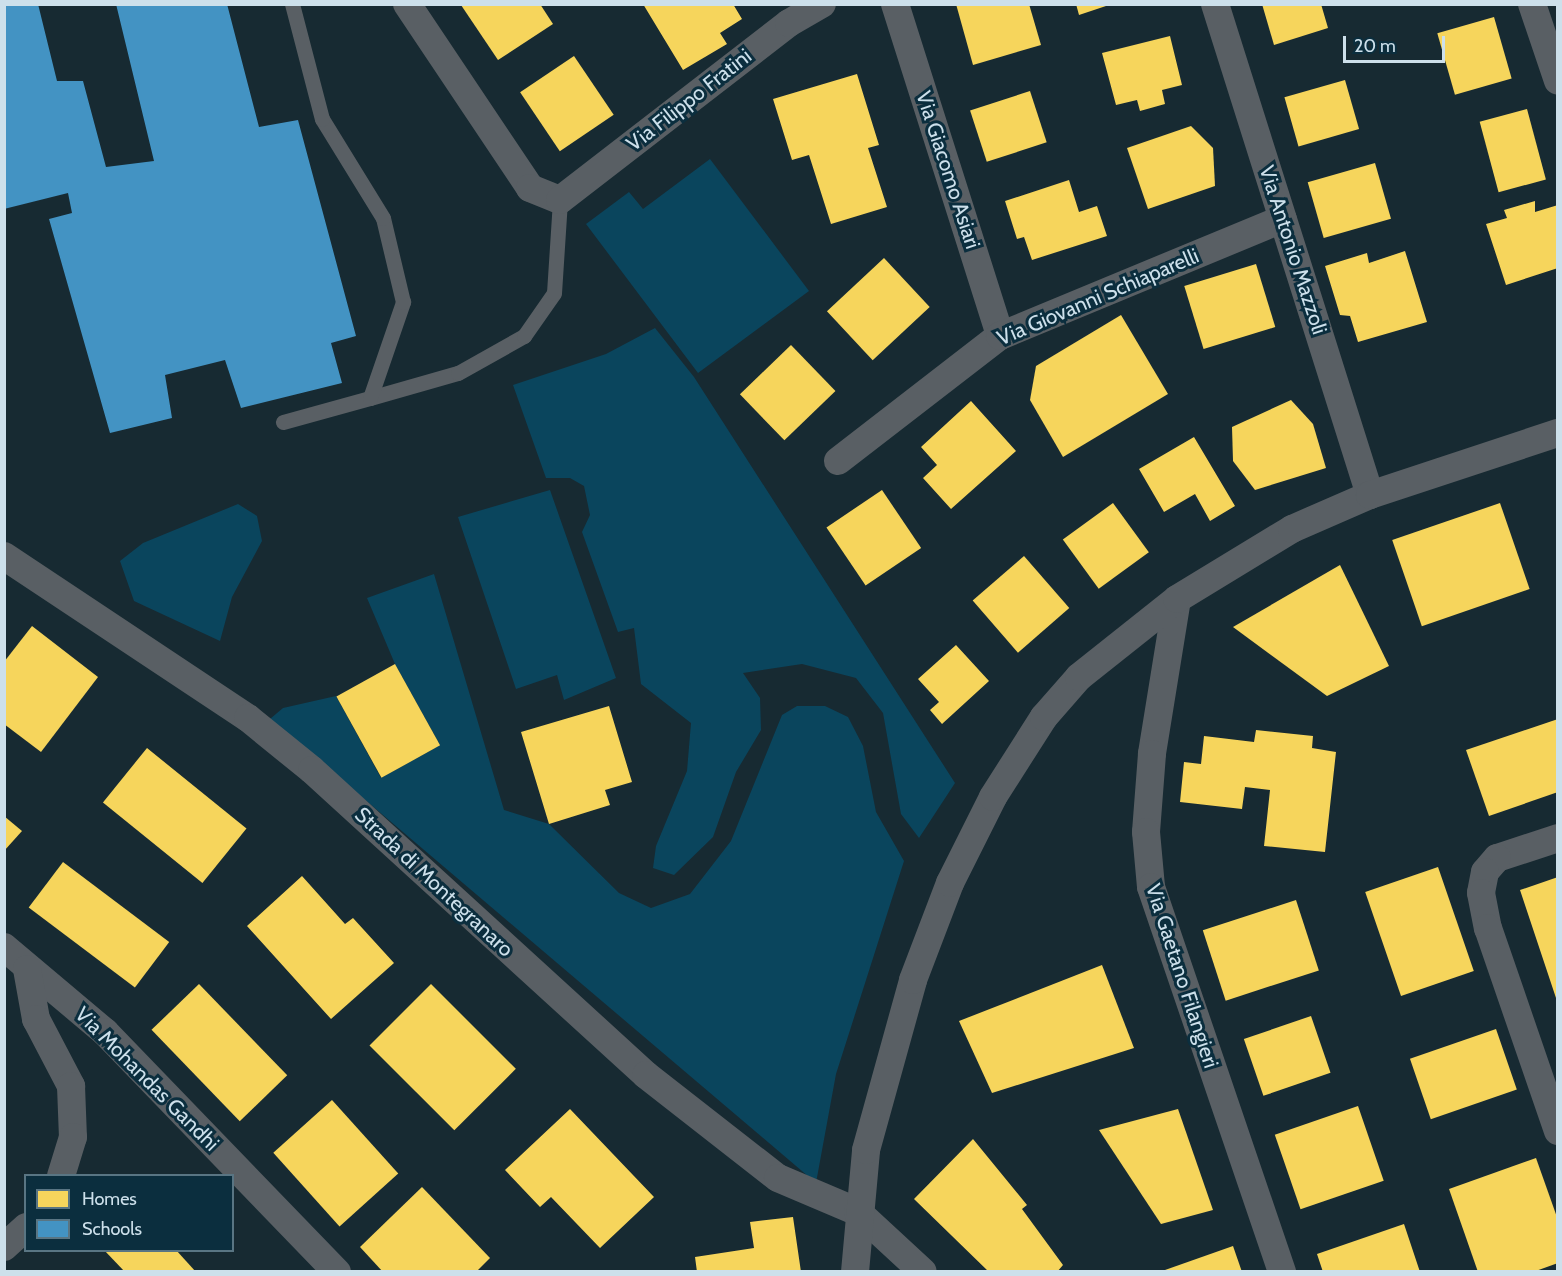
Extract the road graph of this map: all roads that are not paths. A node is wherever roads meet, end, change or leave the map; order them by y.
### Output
1 (292, 4) edge
2 (407, 4) edge
3 (822, 4) edge
4 (895, 4) edge
5 (1215, 4) edge
6 (1532, 4) edge
7 (783, 14) edge
8 (1550, 30) edge
9 (1557, 81) edge
10 (560, 200) junction
11 (1283, 219) junction
12 (1000, 336) junction
13 (369, 398) junction
14 (283, 422) dead end
15 (1557, 433) edge
16 (838, 461) dead end
17 (1370, 495) junction
18 (4, 556) edge
19 (1177, 599) junction
20 (1557, 838) edge
21 (4, 947) edge
22 (27, 969) junction
23 (1557, 1131) edge
24 (62, 1174) edge
25 (858, 1212) junction
26 (24, 1229) edge
27 (4, 1247) edge
28 (337, 1272) edge
29 (855, 1272) edge
30 (923, 1272) edge
31 (1282, 1272) edge

1 - 13 lane
2 - 10 street
3 - 7 street, Via Filippo Fratini
4 - 12 street, Via Giacomo Asiari
5 - 11 street, Via Antonio Mazzoli
6 - 8 street
7 - 10 street, Via Filippo Fratini
8 - 9 street
10 - 13 lane
11 - 12 street, Via Giovanni Schiaparelli
11 - 17 street, Via Antonio Mazzoli
12 - 16 street, Via Giovanni Schiaparelli
13 - 14 lane
15 - 17 street
17 - 19 street
18 - 25 street, Strada di Montegranaro
19 - 25 street
19 - 31 street, Via Gaetano Filangieri
20 - 23 street
21 - 22 street, Via Mohandas Gandhi
22 - 24 street
22 - 28 street, Via Mohandas Gandhi
25 - 29 street
25 - 30 street, Strada di Montegranaro
26 - 27 street

